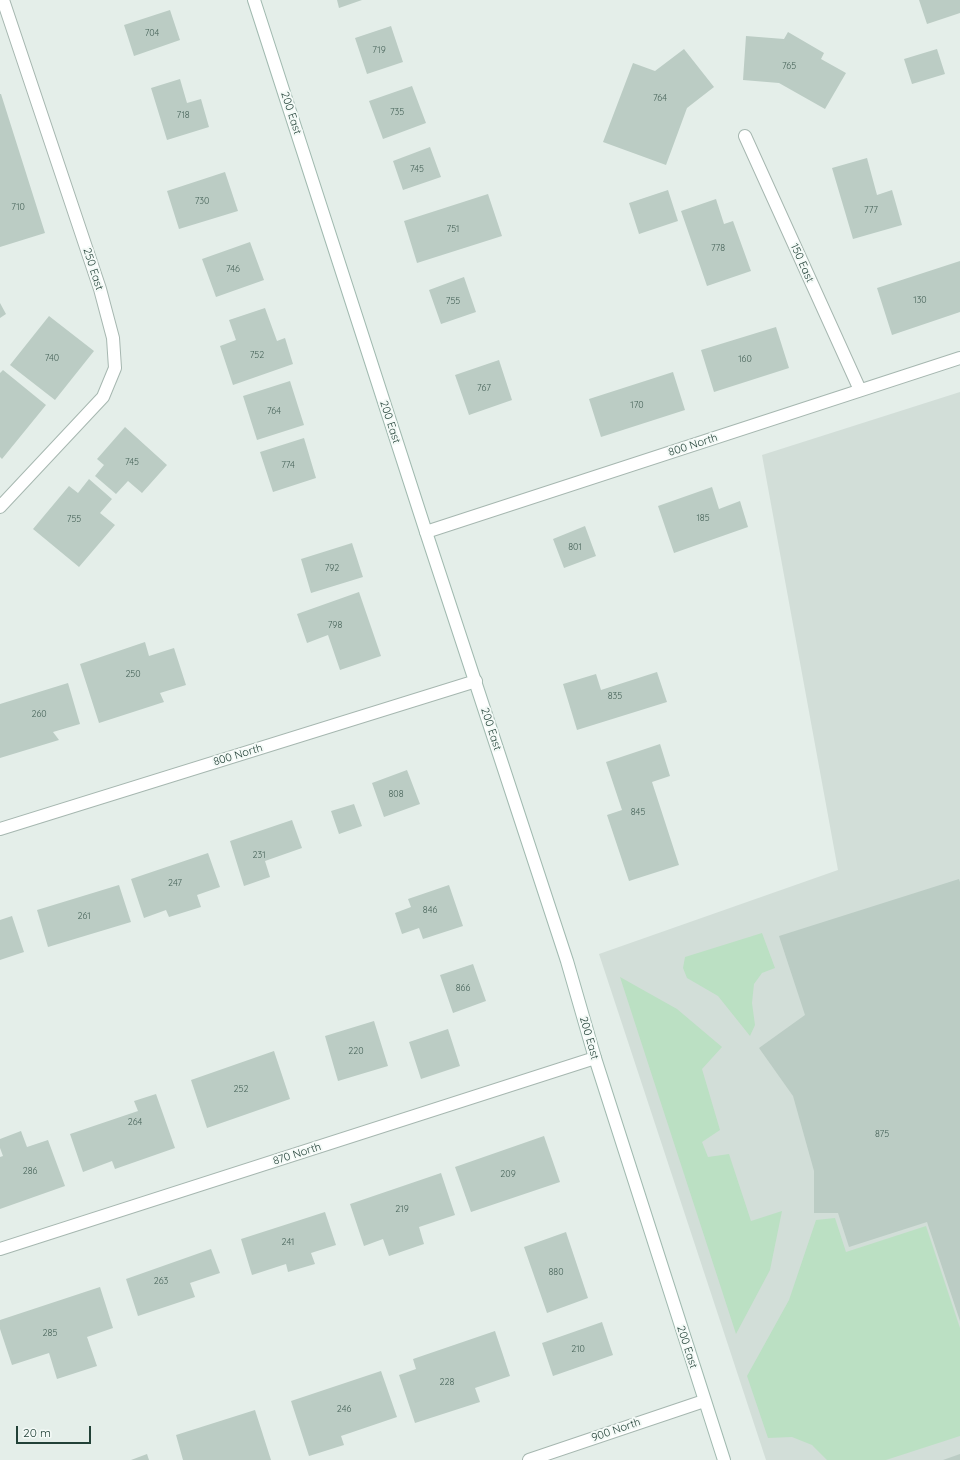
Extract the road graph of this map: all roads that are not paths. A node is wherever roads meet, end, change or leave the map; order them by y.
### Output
1 (2, 0) edge
2 (254, 0) edge
3 (745, 136) dead end
4 (960, 358) edge
5 (860, 390) junction
6 (0, 507) edge
7 (426, 532) junction
8 (476, 681) junction
9 (0, 830) edge
10 (595, 1058) junction
11 (0, 1249) edge
12 (704, 1401) junction
13 (529, 1460) edge
14 (724, 1460) edge

1 - 6 street, 250 East
2 - 7 street, 200 East
3 - 5 street, 150 East
4 - 5 street, 800 North
5 - 7 street, 800 North
7 - 8 street, 200 East
8 - 9 street, 800 North
8 - 10 street, 200 East
10 - 11 street, 870 North
10 - 12 street, 200 East
12 - 13 street, 900 North
12 - 14 street, 200 East

